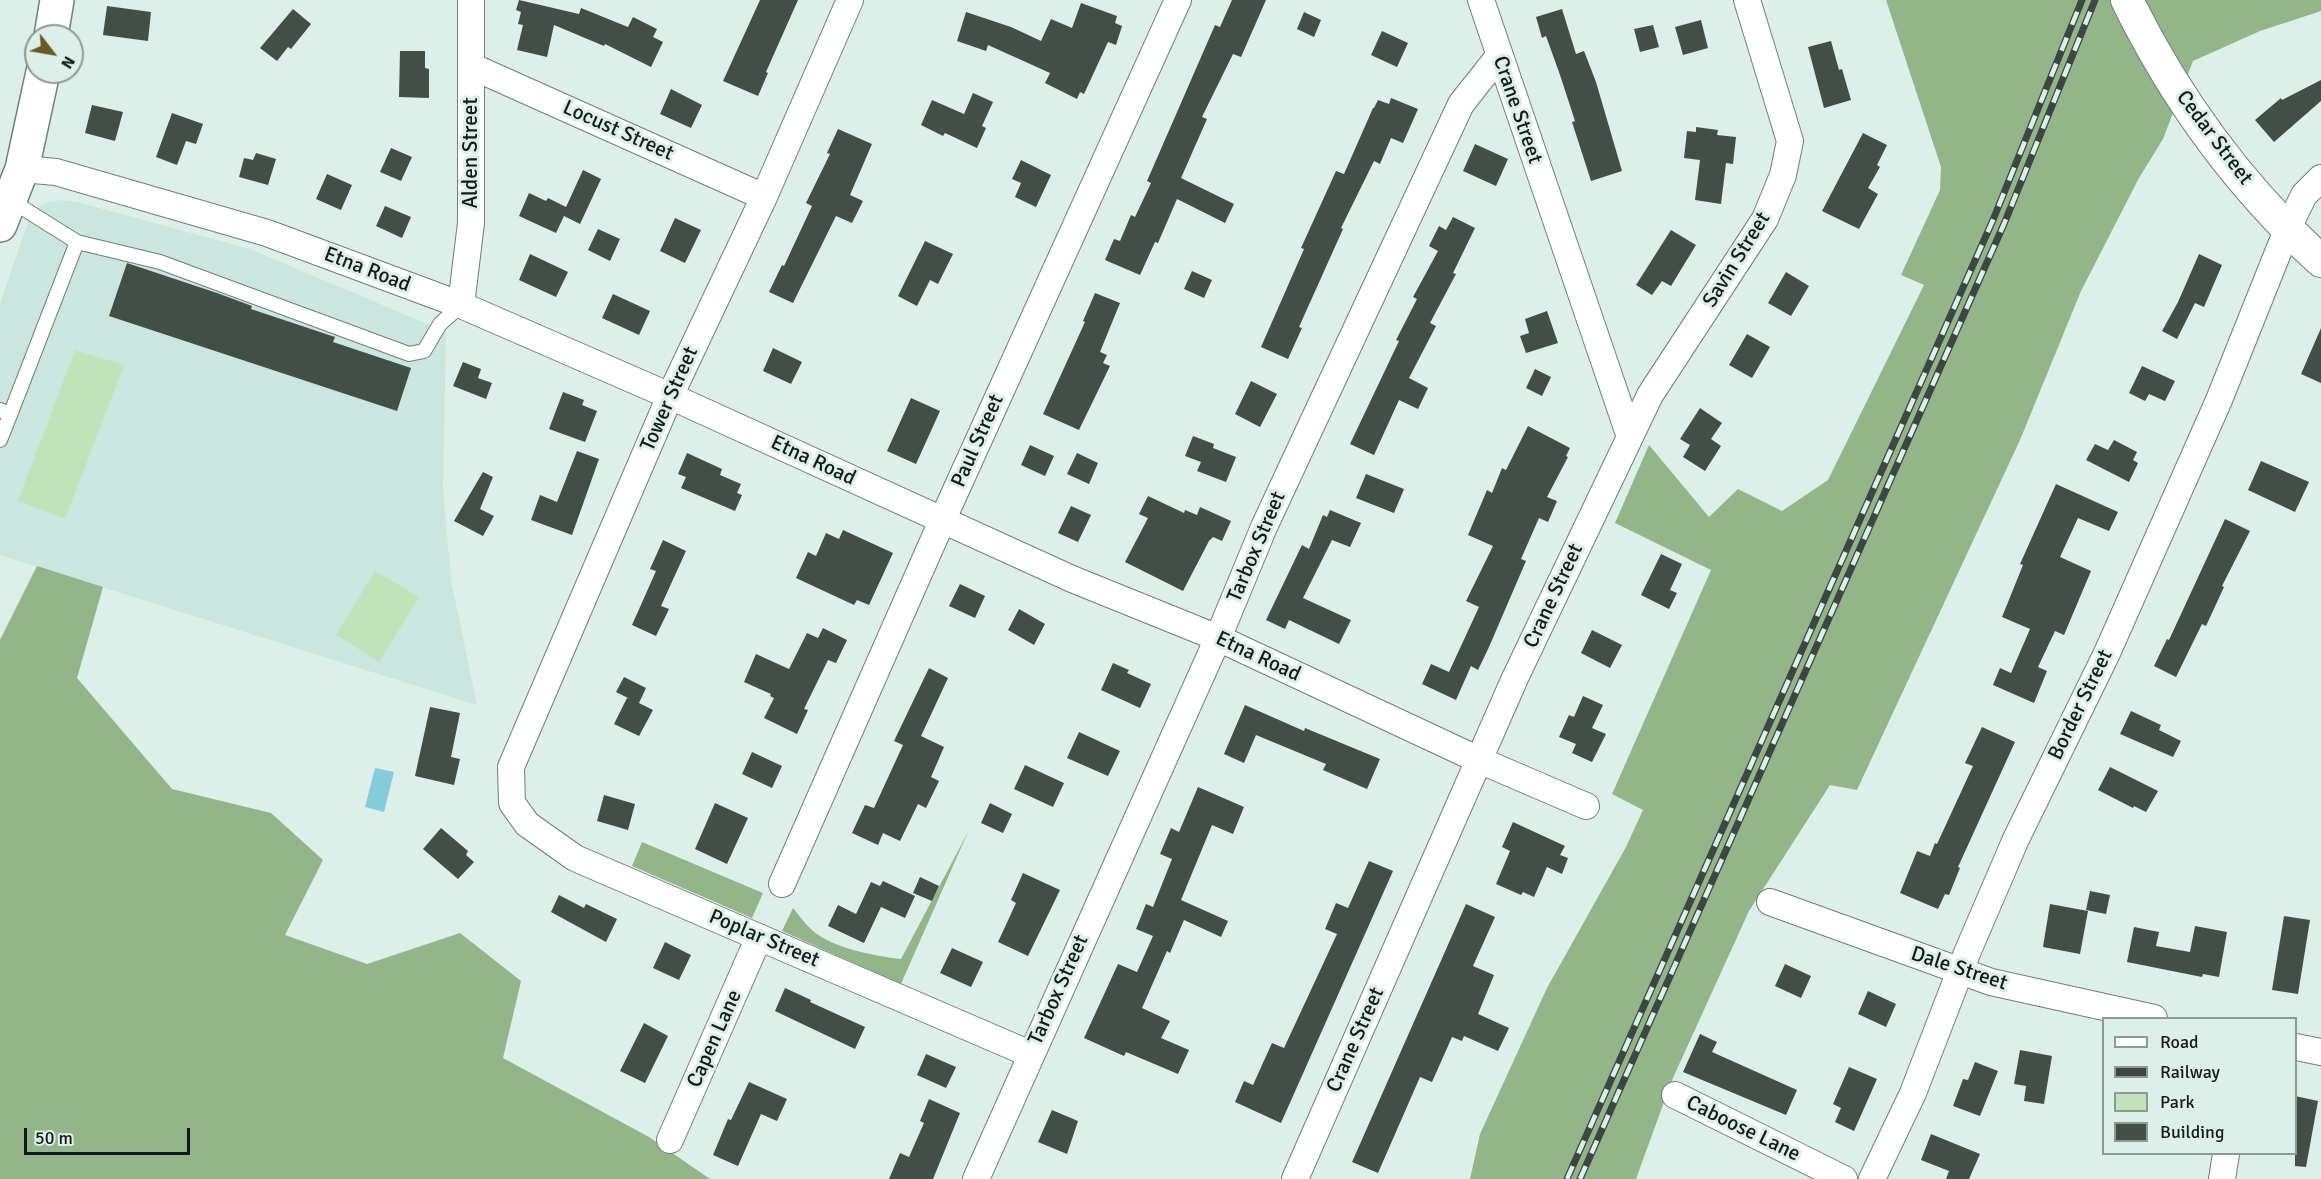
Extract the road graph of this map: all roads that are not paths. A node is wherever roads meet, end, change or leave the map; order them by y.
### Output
1 (57, 0) edge
2 (471, 0) edge
3 (850, 0) edge
4 (1178, 0) edge
5 (1481, 0) edge
6 (1747, 0) edge
7 (2127, 0) edge
8 (53, 24) edge
9 (1499, 56) junction
10 (471, 66) junction
11 (40, 84) edge
12 (22, 169) junction
13 (2321, 178) edge
14 (764, 197) junction
15 (4, 212) edge
16 (2287, 230) junction
17 (77, 242) junction
18 (2321, 261) edge
19 (460, 305) junction
20 (670, 396) junction
21 (5, 412) edge
22 (1629, 437) junction
23 (0, 440) edge
24 (942, 521) junction
25 (1218, 638) junction
26 (1479, 760) junction
27 (512, 803) joint
28 (1586, 806) dead end
29 (782, 884) dead end
30 (1770, 902) dead end
31 (759, 938) junction
32 (1960, 972) junction
33 (2149, 1017) edge
34 (2297, 1047) edge
35 (2321, 1052) edge
36 (1030, 1054) junction
37 (1675, 1095) dead end
38 (670, 1140) dead end
39 (2226, 1155) edge
40 (976, 1179) edge
41 (1295, 1179) edge
42 (1844, 1179) edge
43 (1872, 1179) edge
44 (2222, 1179) edge

1 - 8 main road
2 - 10 street, Alden Street
3 - 14 street, Tower Street
4 - 24 street, Paul Street
5 - 9 street, Crane Street
6 - 22 street, Savin Street
7 - 16 street, Cedar Street
9 - 22 street, Crane Street
9 - 25 street, Tarbox Street
10 - 14 street, Locust Street
10 - 19 street, Alden Street
11 - 12 main road
12 - 15 main road
12 - 19 street, Etna Road
13 - 16 street, Border Street
14 - 20 street, Tower Street
15 - 17 lane
16 - 18 street, Cedar Street
16 - 32 street, Border Street
17 - 19 lane
17 - 21 lane
19 - 20 street, Etna Road
20 - 24 street, Etna Road
20 - 27 street, Tower Street
21 - 23 lane
22 - 26 street, Crane Street
24 - 25 street, Etna Road
24 - 29 street, Paul Street
25 - 26 street, Etna Road
25 - 36 street, Tarbox Street
26 - 28 street, Etna Road
26 - 41 street, Crane Street
27 - 31 street, Poplar Street
30 - 32 street, Dale Street
31 - 36 street, Poplar Street
31 - 38 street, Capen Lane
32 - 33 street, Dale Street
32 - 43 street, Border Street
34 - 35 street
36 - 40 street, Tarbox Street
37 - 42 street, Caboose Lane
39 - 44 street

